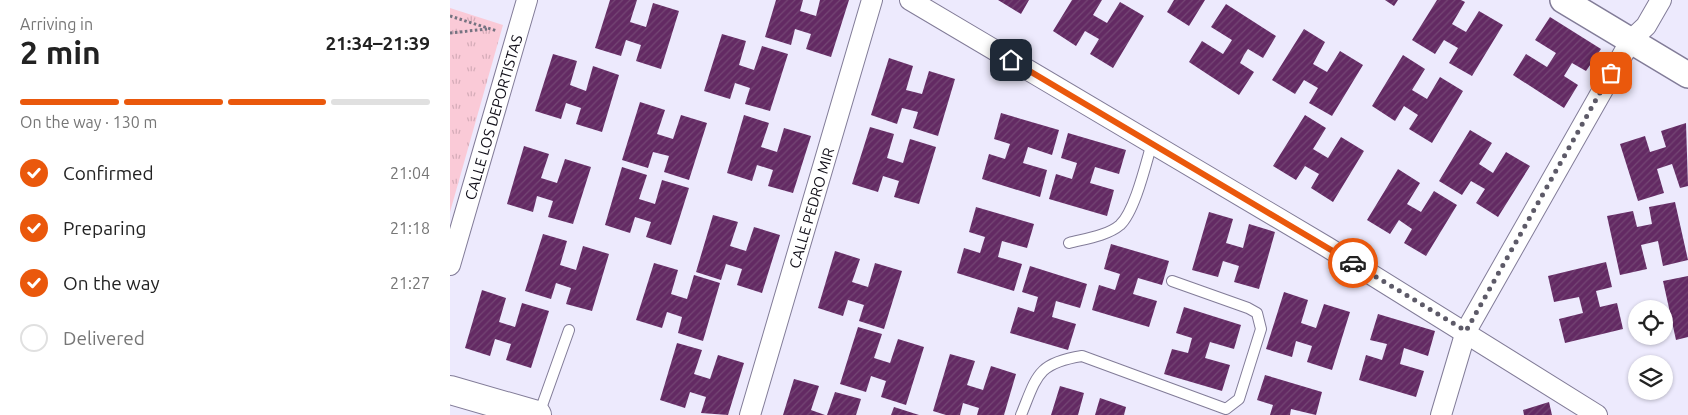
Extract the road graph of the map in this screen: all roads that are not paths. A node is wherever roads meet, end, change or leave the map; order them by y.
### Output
1 (527, 0) edge
2 (872, 0) edge
3 (910, 0) edge
4 (1563, 0) edge
5 (1661, 0) edge
6 (1630, 40) junction
7 (1688, 75) edge
8 (1152, 142) junction
9 (1069, 243) dead end
10 (450, 264) edge
11 (1172, 281) dead end
12 (569, 330) dead end
13 (1466, 331) junction
14 (450, 390) edge
15 (537, 415) edge
16 (750, 415) edge
17 (1021, 415) edge
18 (1441, 415) edge
19 (1597, 415) edge

1 - 10 street, CALLE LOS DEPORTISTAS
2 - 16 street, CALLE PEDRO MIR
3 - 8 street
4 - 6 street
5 - 6 street
6 - 7 street
6 - 13 street
8 - 9 lane
8 - 13 street
11 - 17 lane
12 - 15 lane
13 - 18 street
13 - 19 street
14 - 15 main road

